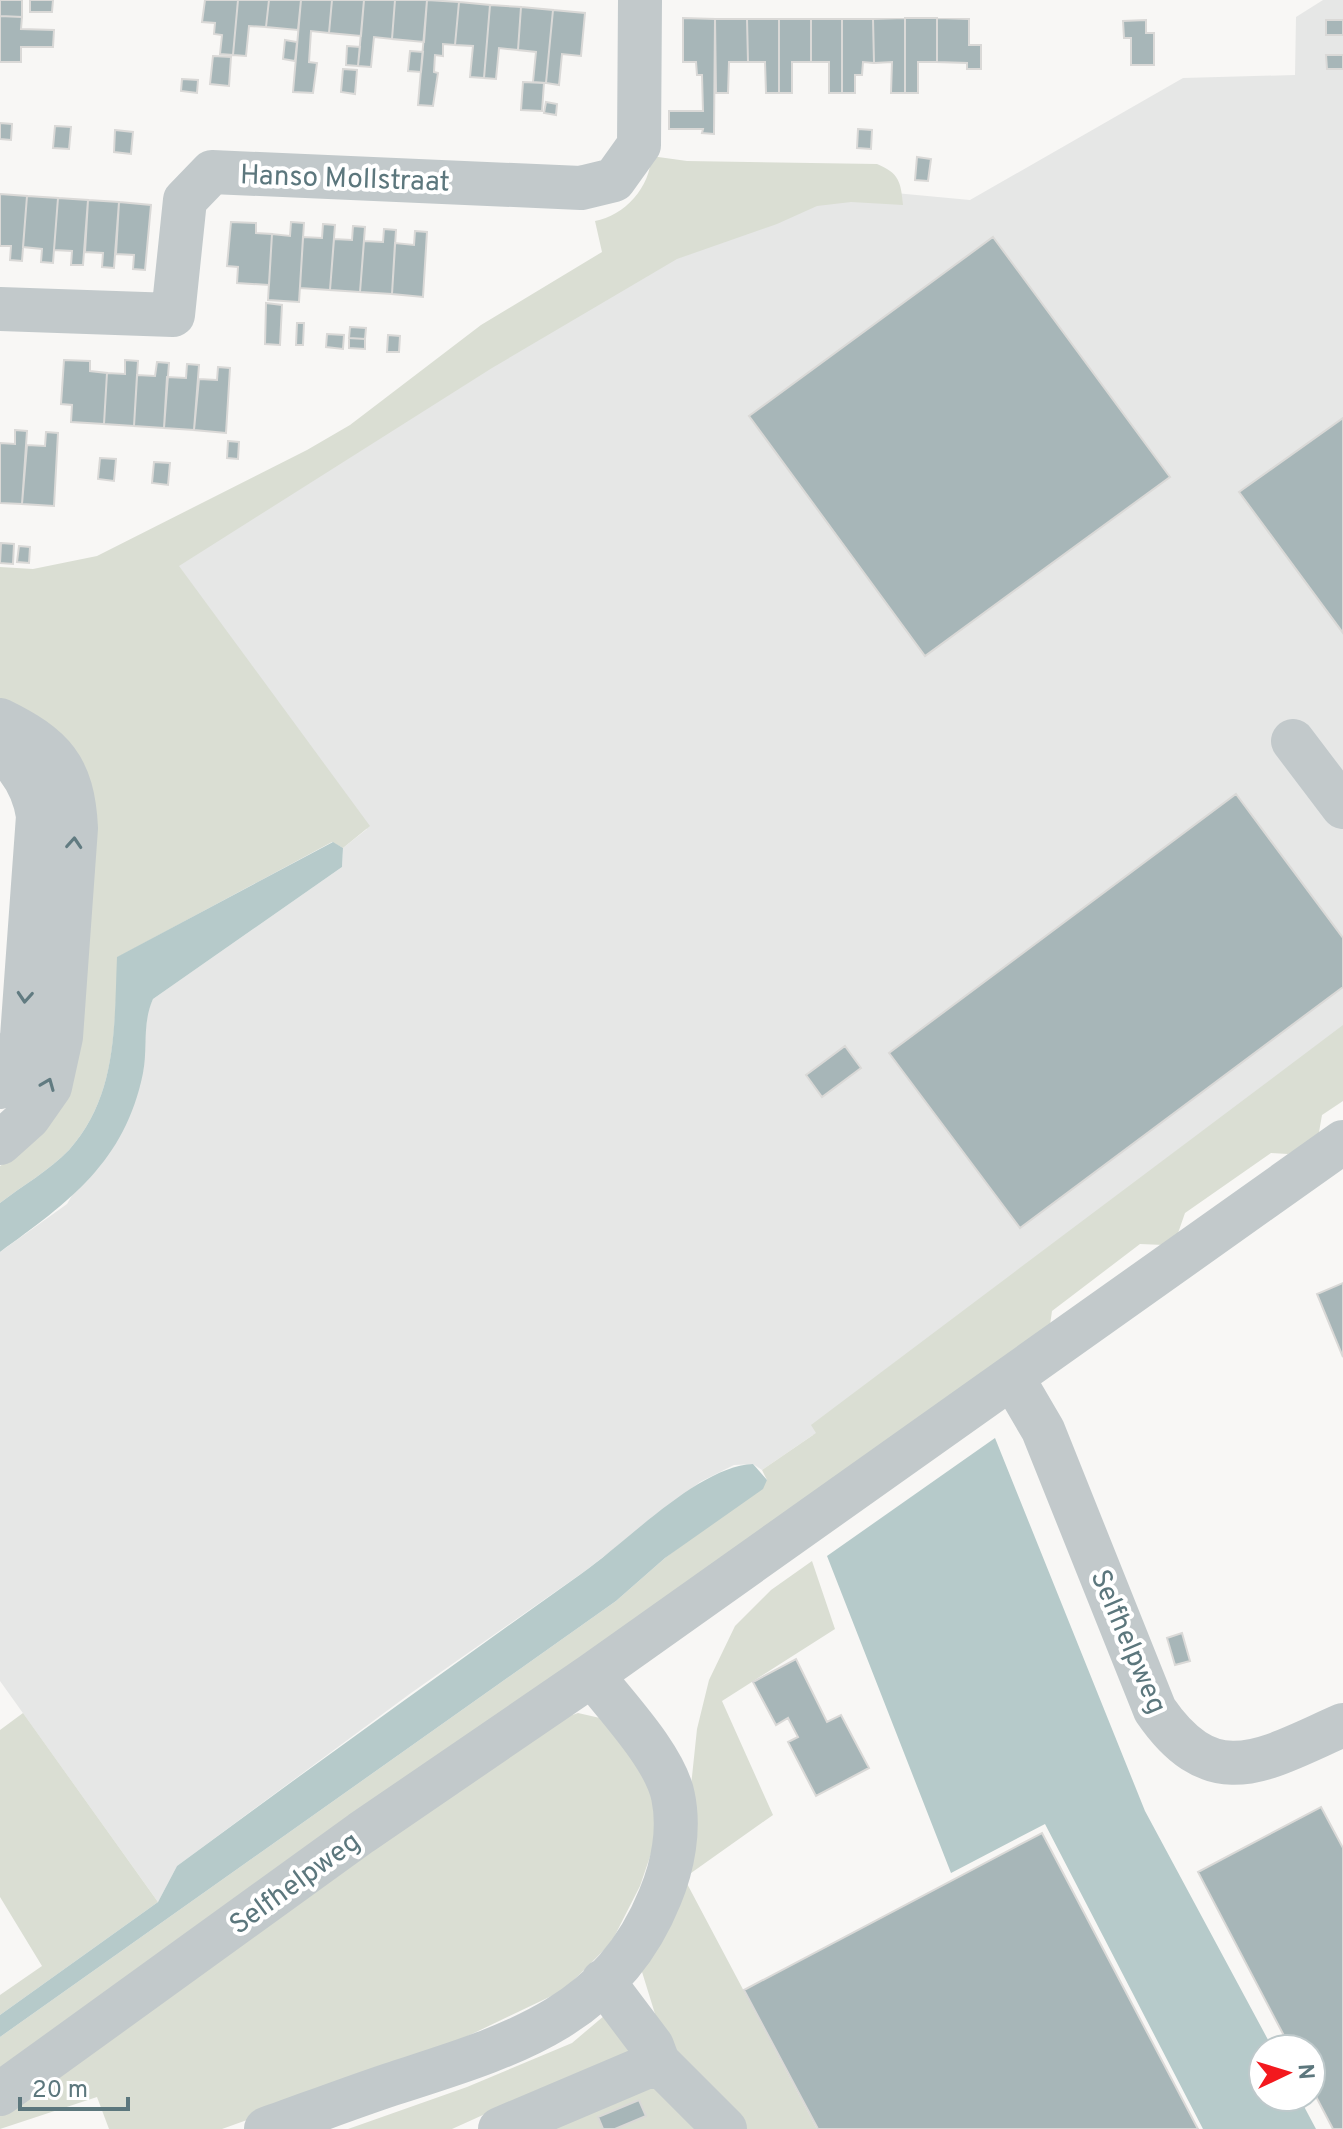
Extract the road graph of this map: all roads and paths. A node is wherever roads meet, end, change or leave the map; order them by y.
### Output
1 (640, 0) edge
2 (1, 315) edge
3 (0, 720) edge
4 (1293, 741) dead end
5 (0, 749) edge
6 (1343, 807) edge
7 (16, 891) edge
8 (68, 921) junction
9 (14, 945) edge
10 (0, 1087) edge
11 (1343, 1142) edge
12 (0, 1143) edge
13 (1012, 1377) junction
14 (592, 1675) junction
15 (1343, 1725) edge
16 (603, 1981) junction
17 (658, 2062) junction
18 (0, 2094) edge
19 (266, 2129) edge
20 (500, 2129) edge
21 (725, 2129) edge

1 - 2 street, Hanso Mollstraat
8 -> 3 street
4 - 6 street
5 - 7 street
7 - 8 street
7 - 9 street
8 - 9 street
12 -> 8 street
9 -> 10 street
11 - 13 street, Selfhelpweg
13 - 14 street, Selfhelpweg
13 - 15 street, Selfhelpweg
14 - 16 street
14 - 18 street, Selfhelpweg
16 - 17 street
16 - 19 street
17 - 20 street
17 - 21 street

